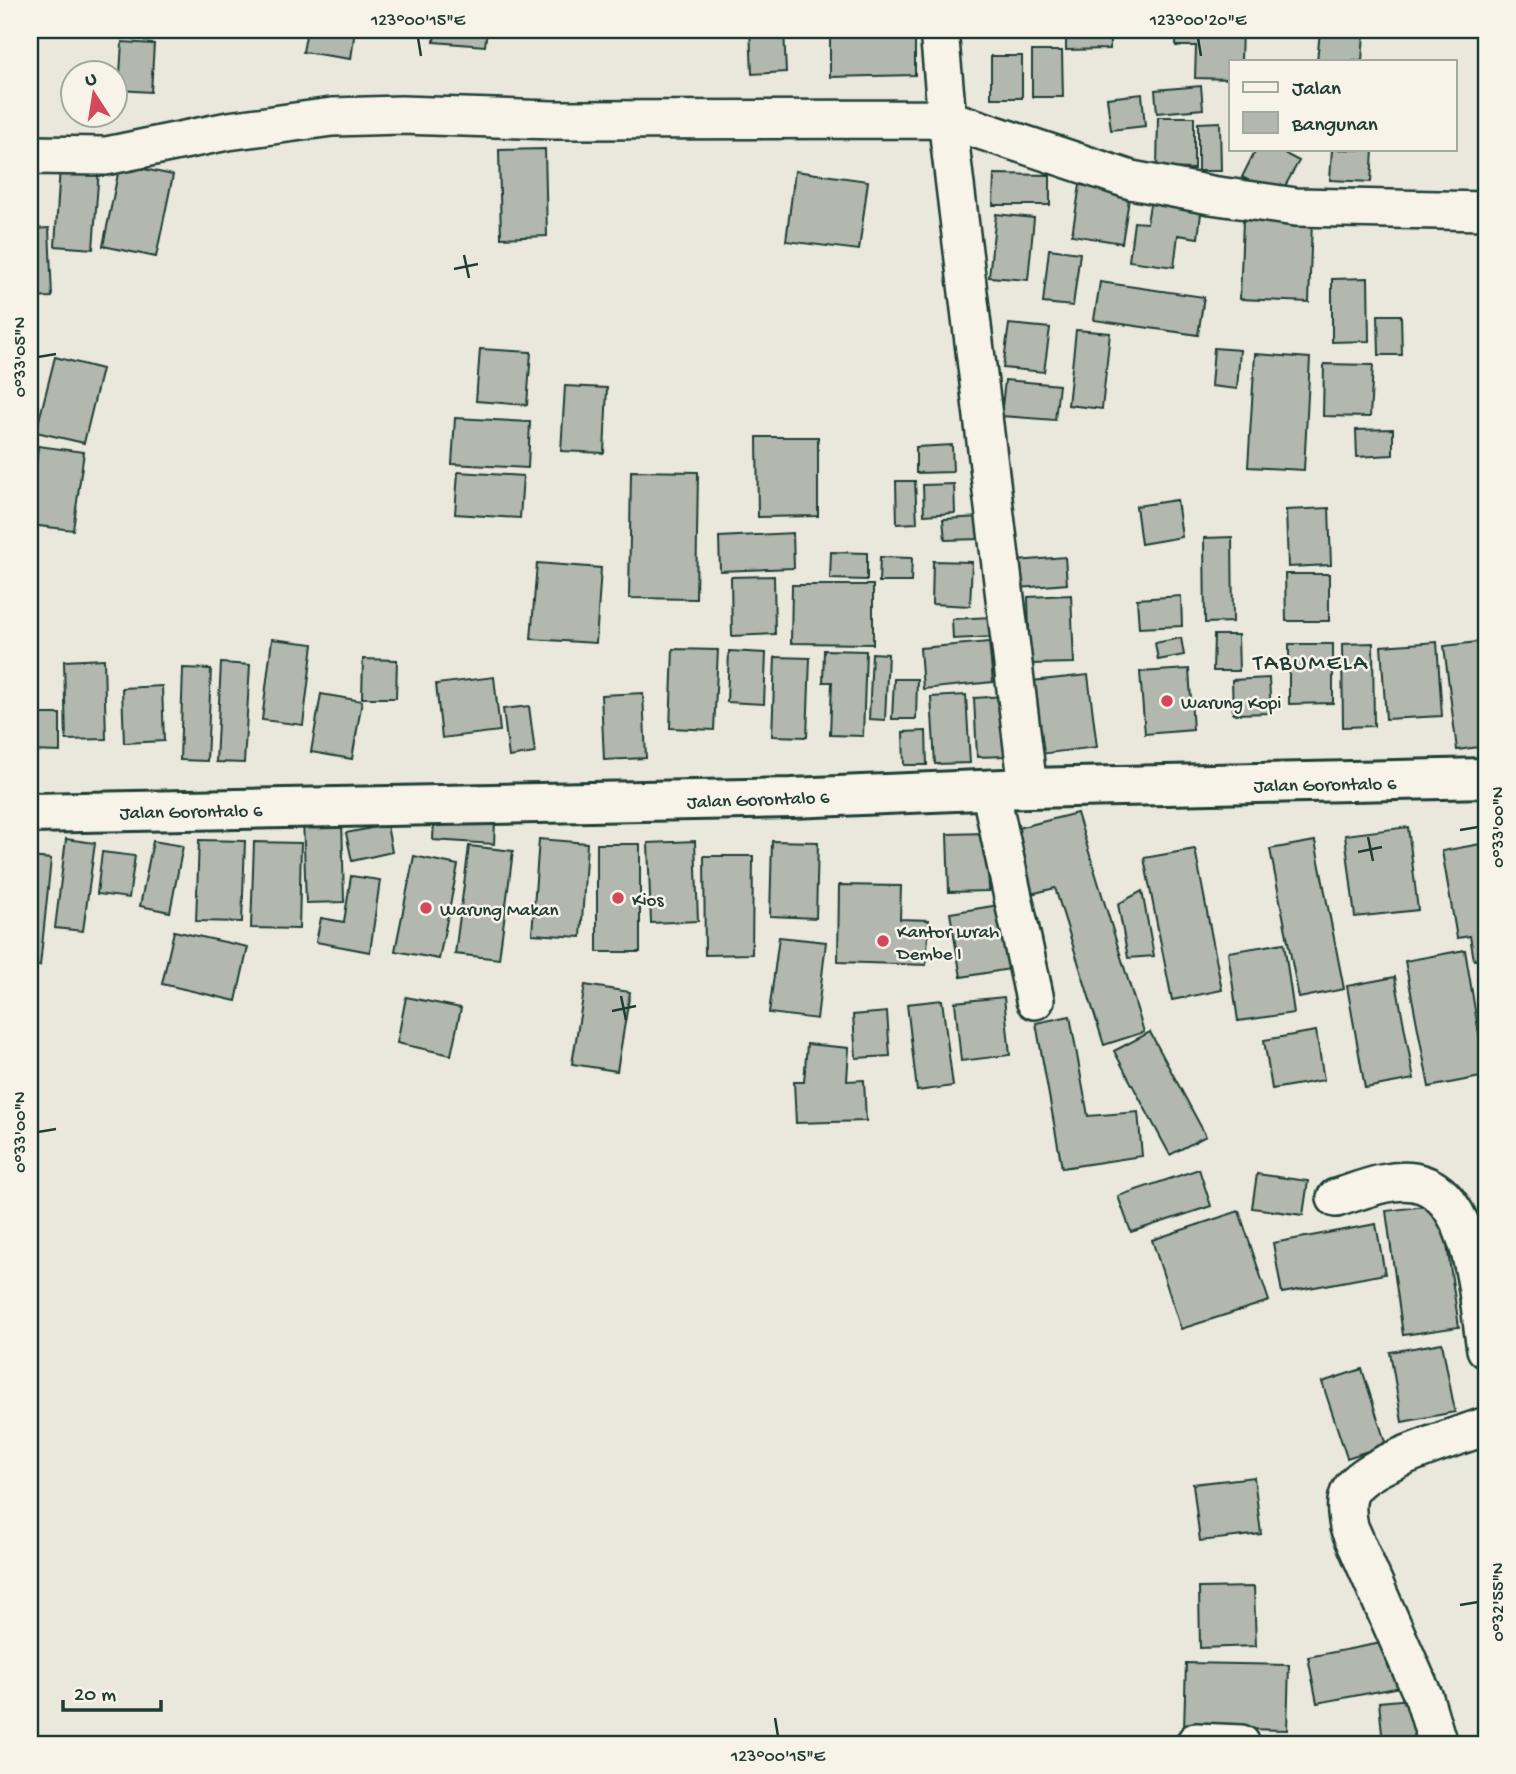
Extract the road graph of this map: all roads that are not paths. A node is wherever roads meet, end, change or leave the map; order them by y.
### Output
1 (939, 30) edge
2 (947, 119) junction
3 (30, 155) edge
4 (1486, 211) edge
5 (1486, 778) edge
6 (1028, 788) junction
7 (990, 789) junction
8 (30, 813) edge
9 (1035, 1000) dead end
10 (1336, 1198) dead end
11 (1476, 1232) edge
12 (1486, 1349) edge
13 (1486, 1426) edge
14 (1196, 1742) dead end
15 (1241, 1744) edge
16 (1438, 1744) edge

1 - 2 street
2 - 3 street
2 - 4 street
2 - 6 street
5 - 6 main road, Jalan Gorontalo 6
6 - 7 main road, Jalan Gorontalo 6
7 - 8 main road, Jalan Gorontalo 6
7 - 9 street
10 - 11 street
11 - 12 street
13 - 16 street
14 - 15 street

